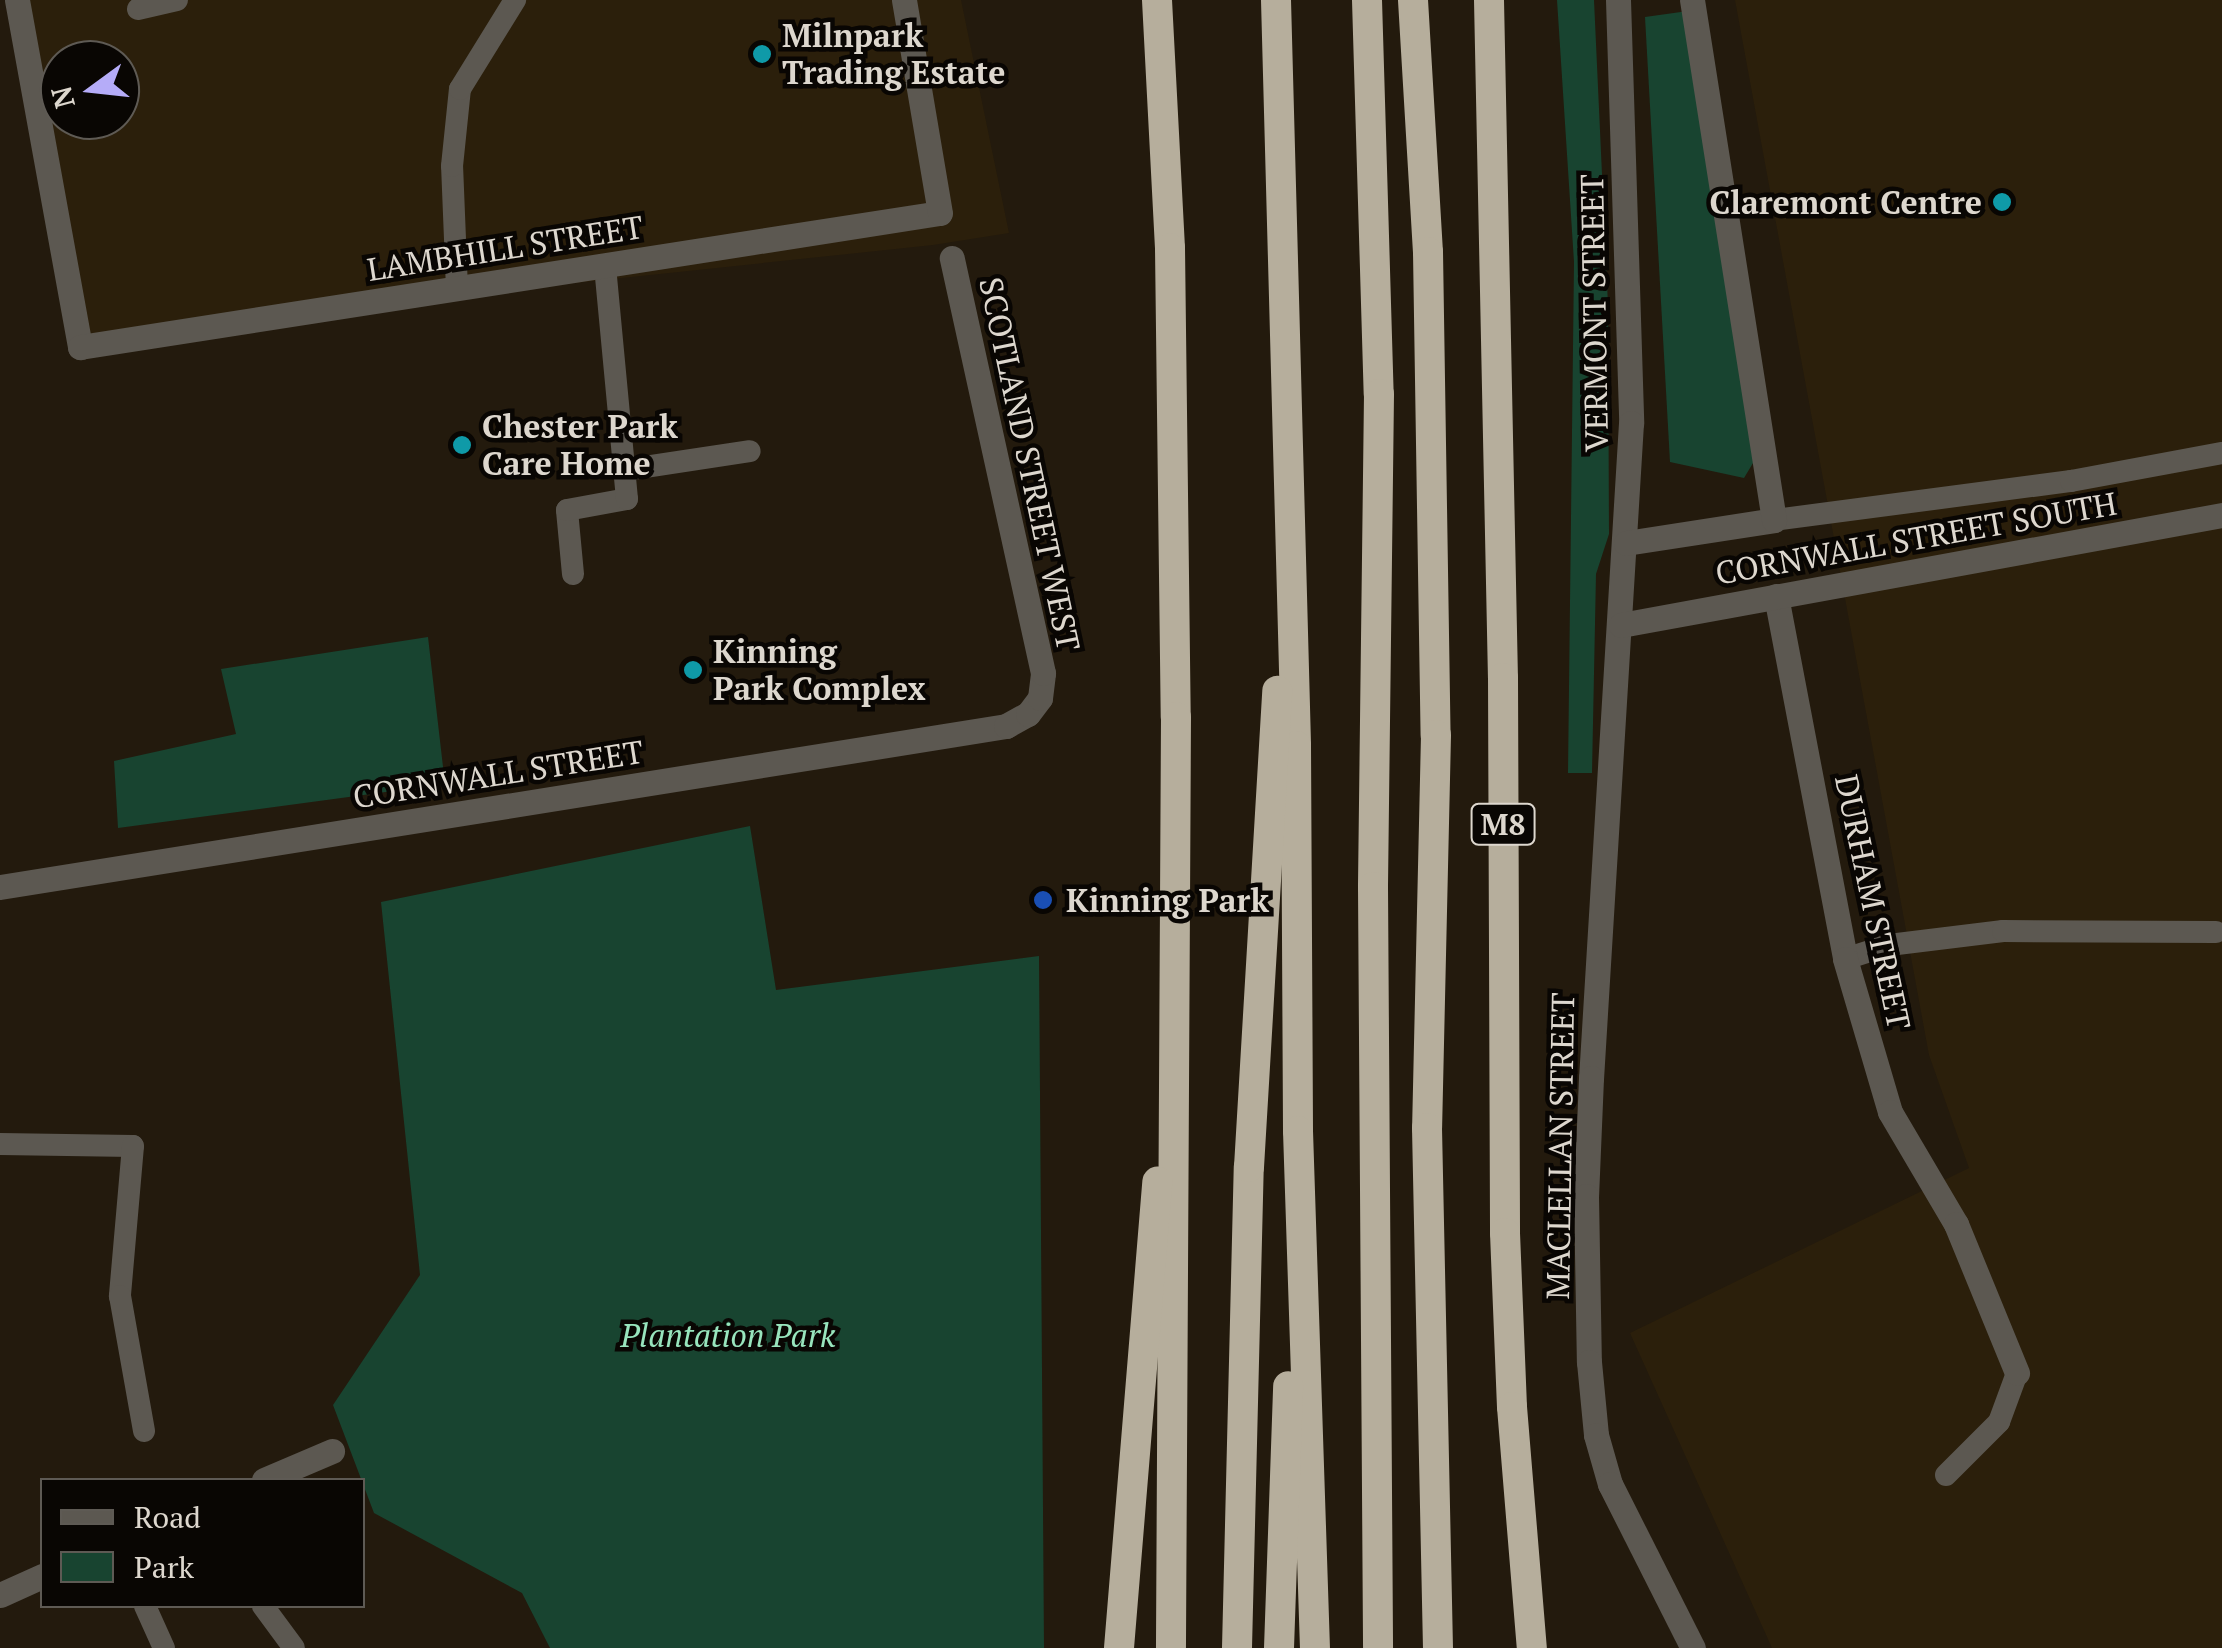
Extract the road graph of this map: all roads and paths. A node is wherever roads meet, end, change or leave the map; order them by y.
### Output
1 (16, 0) edge
2 (177, 0) edge
3 (515, 0) edge
4 (904, 0) edge
5 (1157, 0) edge
6 (1276, 0) edge
7 (1366, 0) edge
8 (1413, 0) edge
9 (1489, 0) edge
10 (1618, 0) edge
11 (1692, 0) edge
12 (138, 10) dead end
13 (952, 258) dead end
14 (605, 266) junction
15 (457, 289) junction
16 (750, 451) dead end
17 (2222, 453) edge
18 (1290, 464) junction
19 (625, 470) junction
20 (2222, 515) edge
21 (1774, 520) junction
22 (1626, 543) junction
23 (573, 574) dead end
24 (1776, 596) junction
25 (1621, 624) junction
26 (1006, 726) joint
27 (0, 887) edge
28 (1177, 930) junction
29 (2216, 932) dead end
30 (1845, 959) junction
31 (1298, 1131) junction
32 (0, 1144) edge
33 (2017, 1372) joint
34 (144, 1430) dead end
35 (332, 1452) dead end
36 (1946, 1475) dead end
37 (269, 1478) edge
38 (40, 1577) edge
39 (0, 1595) edge
40 (146, 1608) edge
41 (265, 1608) edge
42 (164, 1648) edge
43 (294, 1648) edge
44 (1119, 1648) edge
45 (1171, 1648) edge
46 (1237, 1648) edge
47 (1280, 1648) edge
48 (1314, 1648) edge
49 (1378, 1648) edge
50 (1438, 1648) edge
51 (1532, 1648) edge
52 (1693, 1648) edge

1 - 15 street, LAMBHILL STREET
2 - 12 lane
3 - 15 lane
4 - 14 street, LAMBHILL STREET
5 - 28 highway
6 - 18 highway
7 - 49 highway
8 - 50 highway
9 - 51 highway, M8
10 - 22 street, VERMONT STREET
11 - 21 street
13 - 26 street, SCOTLAND STREET WEST
14 - 15 street, LAMBHILL STREET
14 - 19 lane
16 - 19 lane
17 - 21 lane
18 - 31 highway
18 - 46 highway
19 - 23 lane
20 - 24 street, CORNWALL STREET SOUTH
21 - 22 street
22 - 25 street, VERMONT STREET
24 - 25 street, CORNWALL STREET SOUTH
24 - 30 street, DURHAM STREET
25 - 52 street, MACLELLAN STREET
26 - 27 street, CORNWALL STREET
28 - 44 highway
28 - 45 highway
29 - 30 lane
30 - 33 street, DURHAM STREET
31 - 47 highway
31 - 48 highway
32 - 34 lane
33 - 36 lane
35 - 37 street
38 - 39 street
40 - 42 lane
41 - 43 lane

